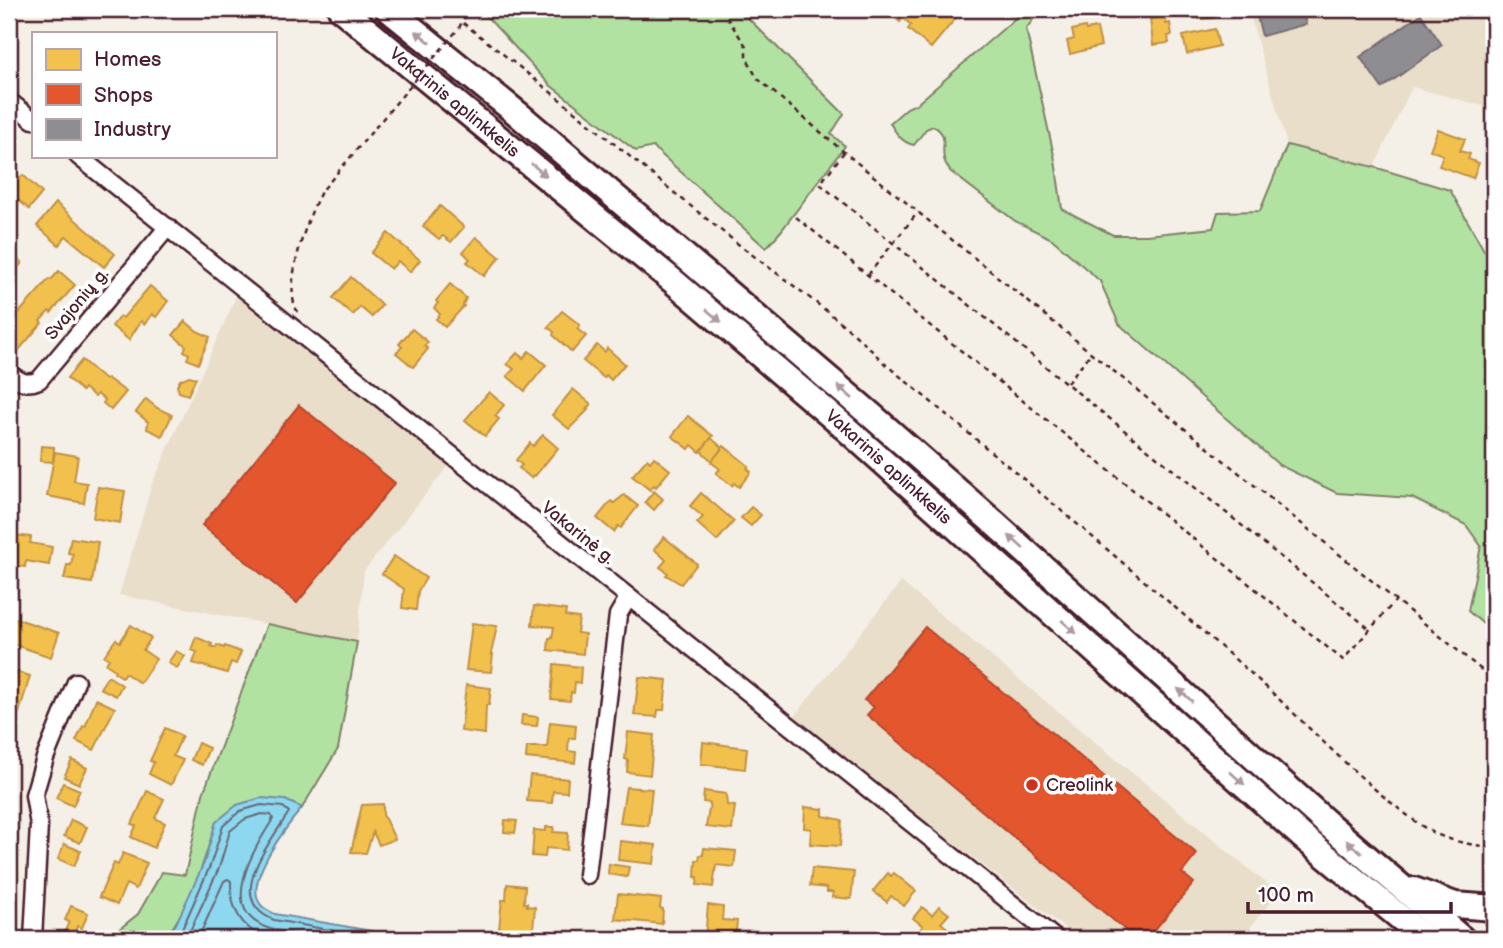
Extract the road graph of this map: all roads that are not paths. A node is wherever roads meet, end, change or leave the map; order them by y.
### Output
1 (388, 9) edge
2 (343, 12) edge
3 (9, 101) edge
4 (32, 119) edge
5 (80, 158) edge
6 (167, 228) junction
7 (9, 373) edge
8 (628, 598) junction
9 (76, 682) dead end
10 (587, 875) dead end
11 (1389, 892) junction
12 (1494, 908) edge
13 (33, 939) edge
14 (1056, 939) edge
15 (1399, 939) edge
16 (1426, 939) edge
17 (1462, 939) edge

11 -> 1 highway, Vakarinis aplinkkelis
2 -> 11 highway, Vakarinis aplinkkelis
3 - 4 street
5 - 6 street, Vakarinė g.
6 - 7 street, Svajonių g.
6 - 8 street, Vakarinė g.
8 - 10 street
8 - 14 street, Vakarinė g.
9 - 13 street
11 - 12 highway
11 - 15 highway
11 - 16 highway, Vakarinis aplinkkelis
11 - 17 highway, Vakarinis aplinkkelis

